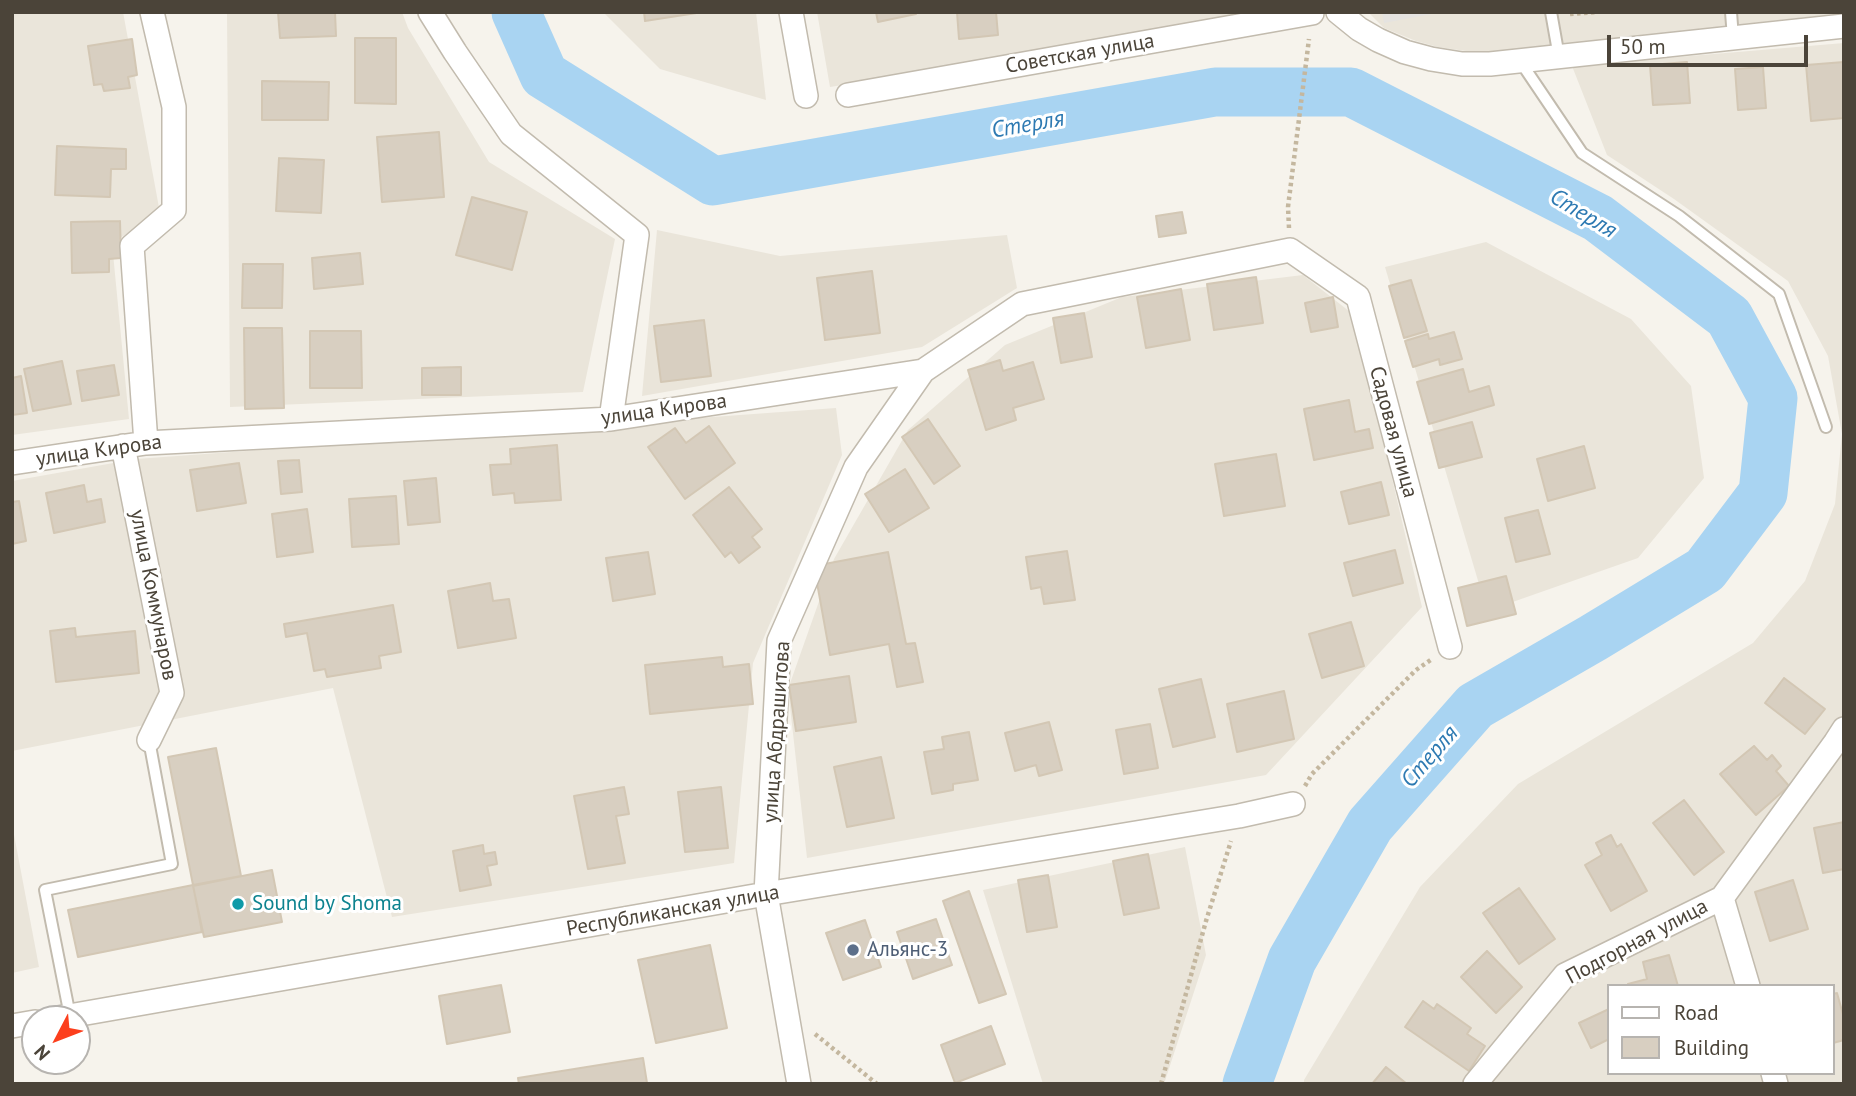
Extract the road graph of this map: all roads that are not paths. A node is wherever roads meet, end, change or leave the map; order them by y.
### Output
1 (152, 12) edge
2 (430, 12) edge
3 (791, 12) edge
4 (1338, 12) edge
5 (1731, 12) edge
6 (1551, 14) edge
7 (1312, 18) edge
8 (1844, 26) edge
9 (1733, 38) junction
10 (1559, 57) junction
11 (1520, 61) junction
12 (848, 95) dead end
13 (806, 96) dead end
14 (1290, 250) joint
15 (923, 372) junction
16 (611, 419) junction
17 (1826, 427) dead end
18 (146, 443) junction
19 (123, 446) junction
20 (12, 463) edge
21 (1450, 647) road end
22 (1844, 729) edge
23 (149, 740) joint
24 (1293, 804) road end
25 (766, 894) junction
26 (1722, 898) junction
27 (1747, 984) edge
28 (59, 1005) edge
29 (91, 1012) edge
30 (799, 1084) edge
31 (1475, 1084) edge

1 - 18 street
2 - 16 street
3 - 13 street
4 - 11 street
5 - 9 lane
6 - 10 lane
7 - 12 street, Советская улица
8 - 9 street
9 - 10 street
10 - 11 street
11 - 17 lane
14 - 15 street, улица Кирова
14 - 21 street, Садовая улица
15 - 16 street, улица Кирова
15 - 25 street, улица Абдрашитова
16 - 18 street, улица Кирова
18 - 19 street, улица Кирова
19 - 20 street, улица Кирова
19 - 23 street, улица Коммунаров
22 - 26 street, Подгорная улица
23 - 28 lane
24 - 25 street, Республиканская улица
25 - 29 street, Республиканская улица
25 - 30 street, улица Абдрашитова
26 - 27 street
26 - 31 street, Подгорная улица

